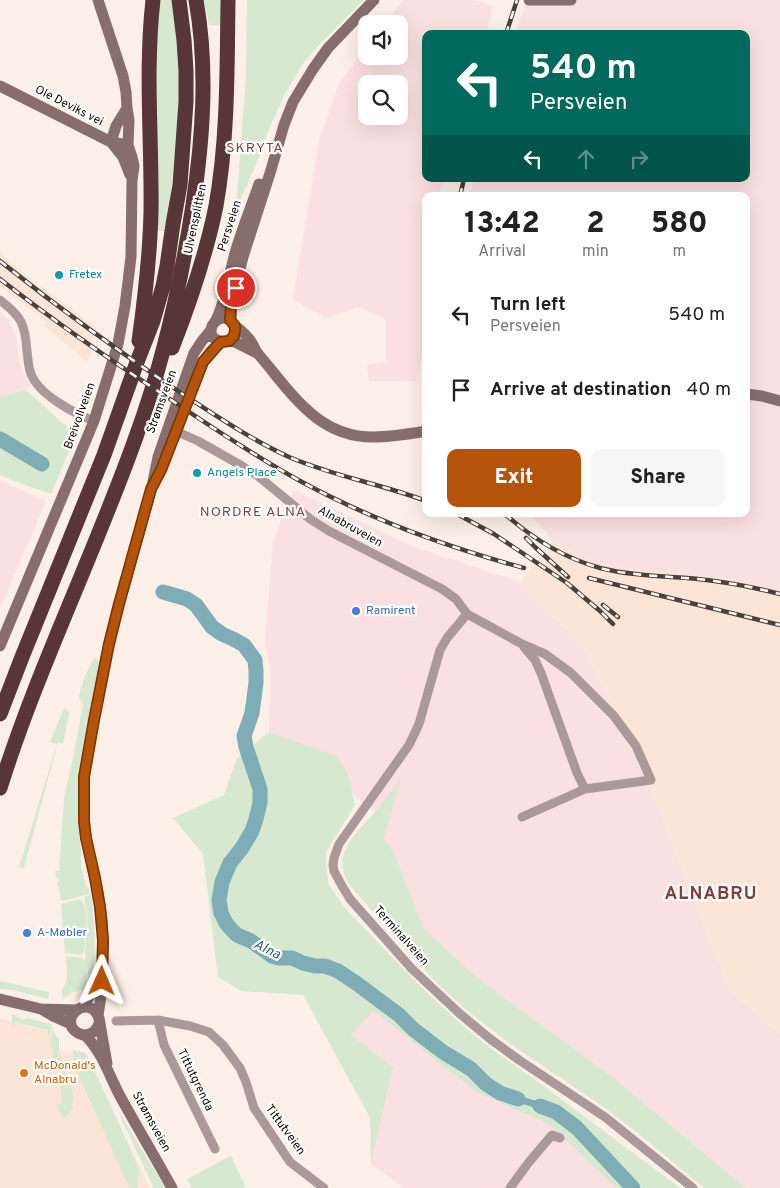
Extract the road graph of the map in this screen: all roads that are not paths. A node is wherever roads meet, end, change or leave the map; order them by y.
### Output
1 (98, 0) edge
2 (153, 0) edge
3 (178, 0) edge
4 (196, 0) edge
5 (228, 0) edge
6 (374, 0) edge
7 (529, 0) edge
8 (571, 0) edge
9 (0, 86) edge
10 (126, 108) junction
11 (278, 141) junction
12 (111, 142) junction
13 (128, 146) junction
14 (132, 181) junction
15 (0, 300) edge
16 (233, 323) junction
17 (213, 326) junction
18 (225, 341) junction
19 (257, 353) junction
20 (137, 362) junction
21 (750, 394) edge
22 (780, 400) edge
23 (94, 421) junction
24 (171, 429) junction
25 (422, 432) edge
26 (138, 433) junction
27 (467, 614) junction
28 (522, 644) junction
29 (0, 646) edge
30 (0, 714) edge
31 (0, 788) edge
32 (585, 789) junction
33 (522, 817) dead end
34 (102, 967) junction
35 (0, 999) edge
36 (80, 1008) junction
37 (41, 1009) junction
38 (98, 1019) junction
39 (158, 1020) junction
40 (116, 1021) dead end
41 (71, 1024) junction
42 (85, 1035) junction
43 (108, 1068) junction
44 (560, 1138) dead end
45 (215, 1149) dead end
46 (172, 1188) edge
47 (324, 1188) edge
48 (510, 1188) edge
49 (693, 1188) edge

1 - 10 main road
2 - 20 highway
3 - 20 highway
4 - 26 highway
5 - 26 highway, Ulvensplitten
6 - 11 main road, Persveien
7 - 8 main road
9 - 12 main road, Ole Deviks vei
10 - 12 main road
10 - 13 main road
11 - 16 main road, Persveien
11 - 17 main road, Persveien
12 - 13 main road, Ole Deviks vei
12 - 14 main road, Breivollveien
13 - 14 main road, Breivollveien
14 - 23 main road, Breivollveien
15 - 23 street
16 - 17 main road
16 - 18 main road
16 - 19 main road
17 - 18 main road
17 - 24 main road, Strømsveien
18 - 19 main road
18 - 24 main road, Strømsveien
19 - 25 main road
20 - 30 highway
21 - 22 main road
23 - 29 main road, Breivollveien
24 - 27 street, Alnabruveien
24 - 34 main road, Strømsveien
26 - 31 highway
27 - 28 street, Alnabruveien
27 - 49 street, Terminalveien
28 - 32 street, Alnabruveien
28 - 32 street, Alnabruveien
32 - 33 street, Alnabruveien
34 - 36 main road, Strømsveien
34 - 38 main road, Strømsveien
35 - 37 main road
36 - 37 main road
36 - 38 main road
36 - 41 main road
37 - 41 main road
38 - 42 main road
38 - 43 main road, Strømsveien
39 - 40 street, Tittutveien
39 - 45 street, Tittutgrenda
39 - 47 street, Tittutveien
41 - 42 main road
42 - 43 main road, Strømsveien
43 - 46 main road, Strømsveien
44 - 48 street

